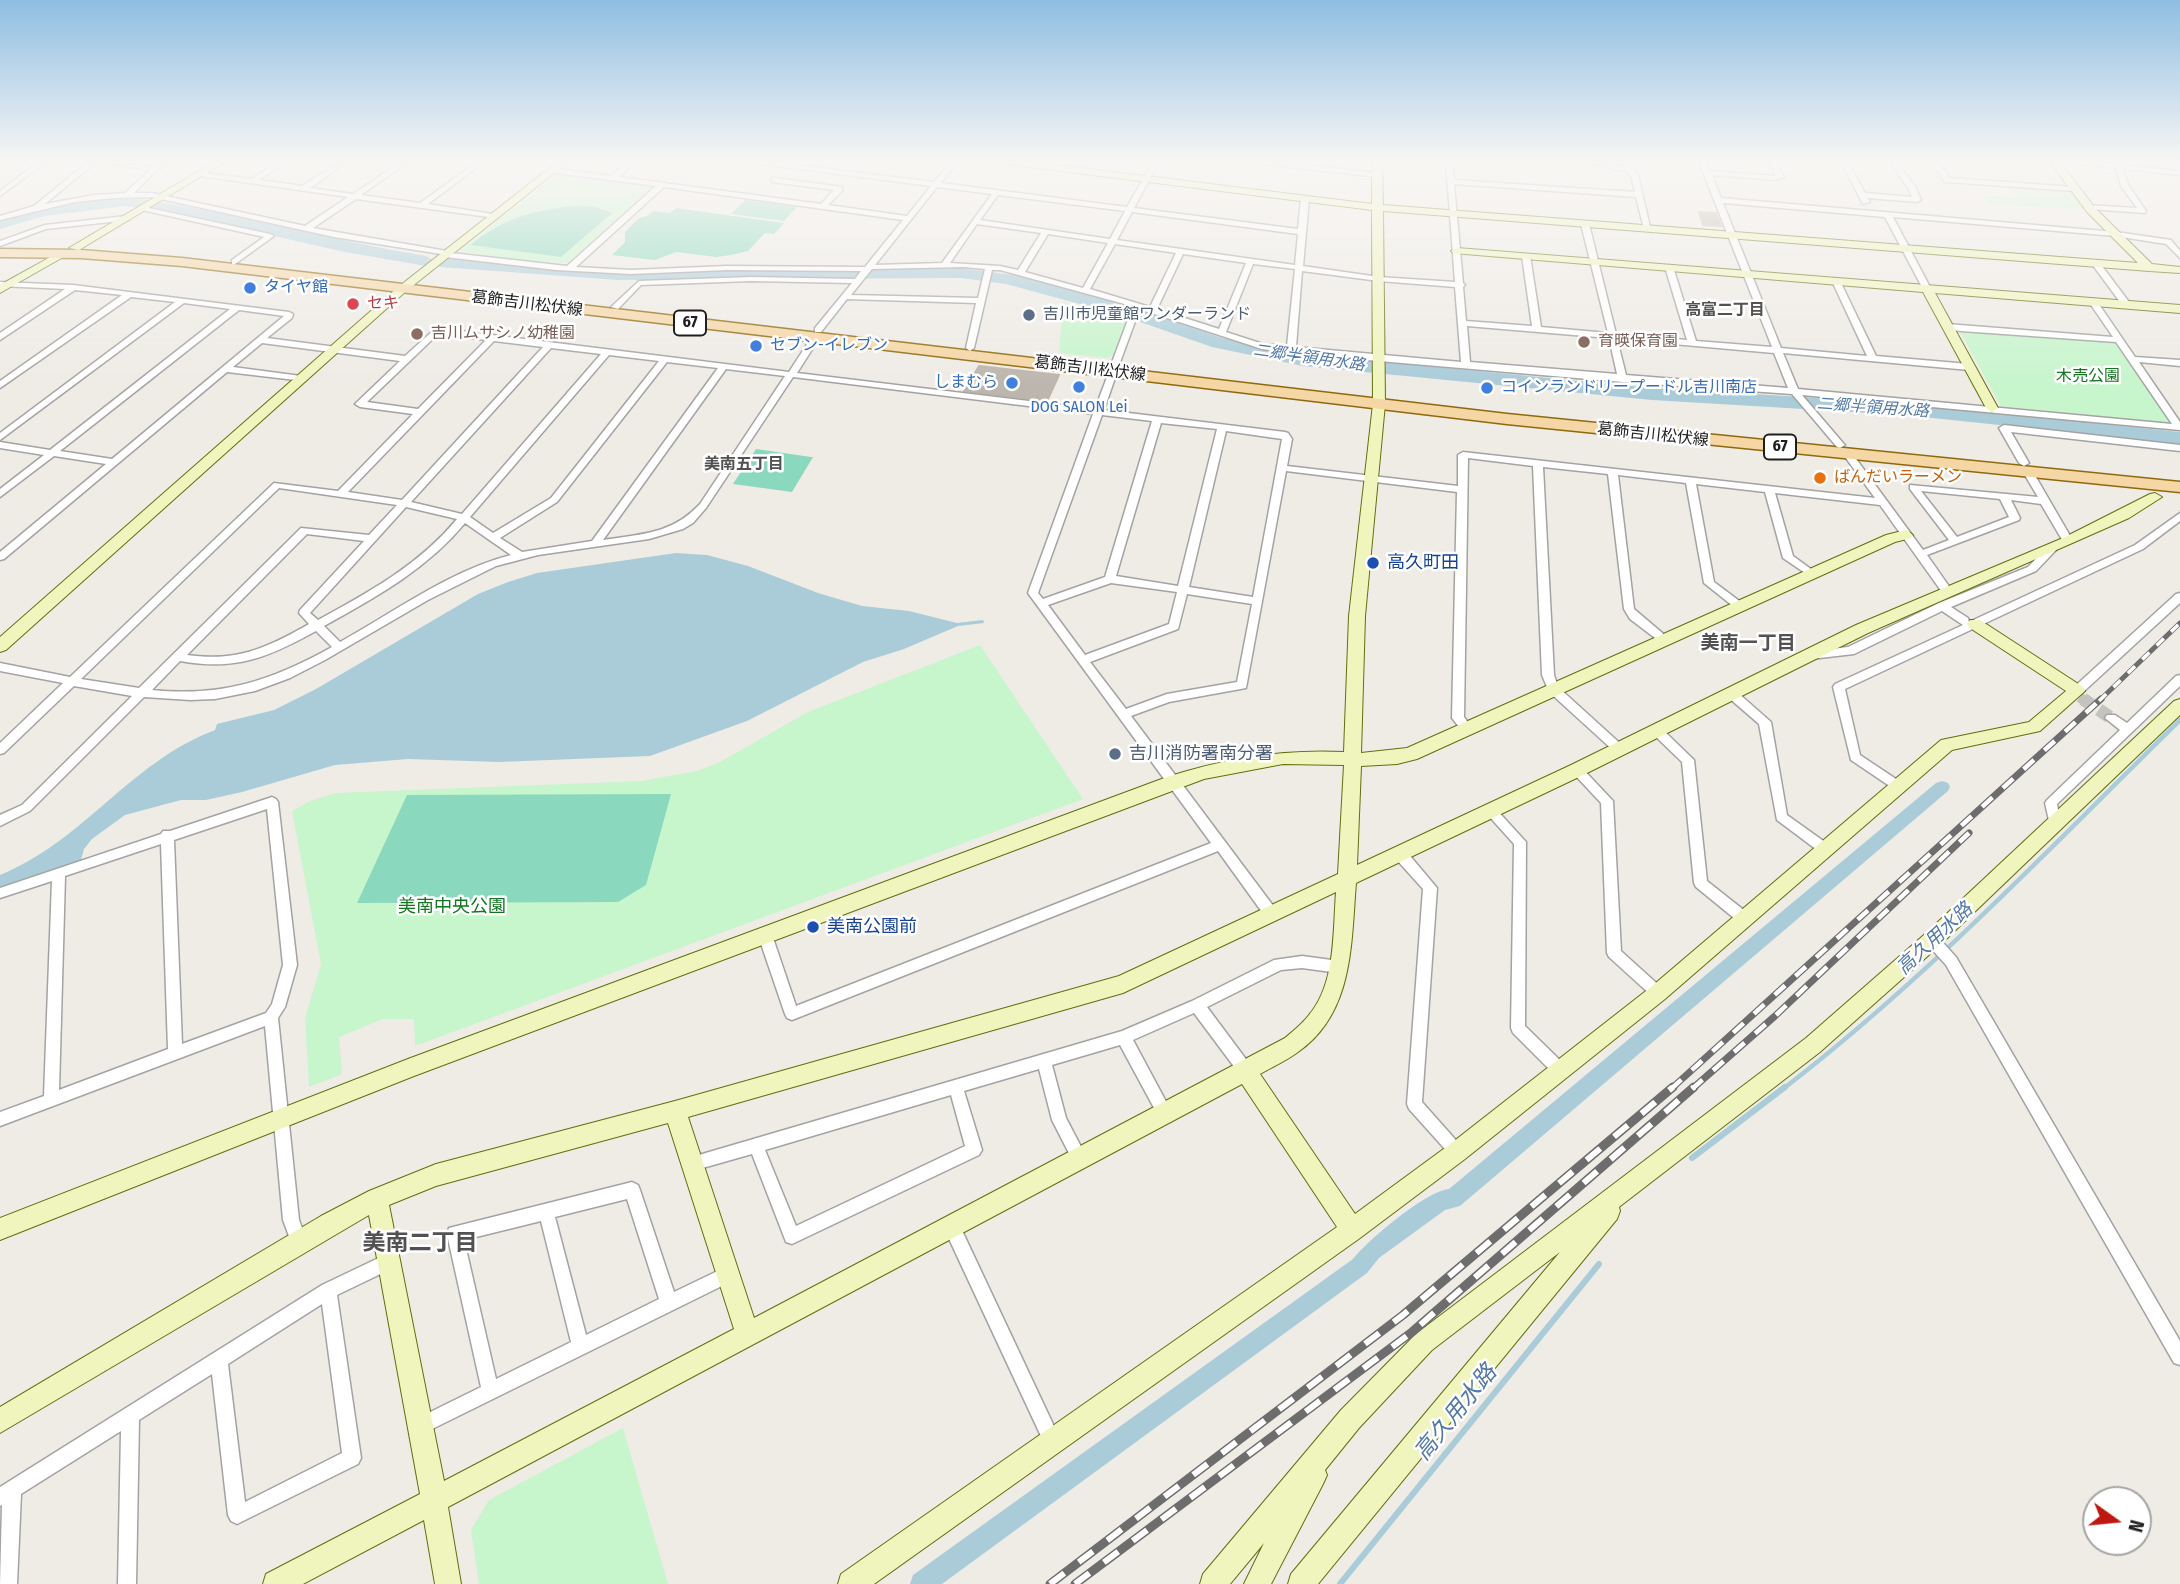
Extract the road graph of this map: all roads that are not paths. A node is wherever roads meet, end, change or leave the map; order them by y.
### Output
1 (1733, 235) edge
2 (23, 236) edge
3 (95, 236) edge
4 (270, 236) edge
5 (350, 236) edge
6 (469, 236) edge
7 (606, 236) edge
8 (895, 236) edge
9 (966, 236) edge
10 (1043, 236) edge
11 (1083, 236) edge
12 (1115, 236) edge
13 (1302, 236) edge
14 (1379, 236) edge
15 (1456, 236) edge
16 (1589, 236) edge
17 (1744, 236) edge
18 (1898, 236) edge
19 (2119, 236) edge
20 (2125, 236) edge
21 (1113, 240) junction
22 (0, 244) edge
23 (1905, 249) junction
24 (1181, 250) junction
25 (68, 251) junction
26 (1457, 251) junction
27 (0, 253) edge
28 (446, 254) junction
29 (1526, 256) junction
30 (2180, 256) edge
31 (1251, 260) junction
32 (1594, 261) junction
33 (235, 262) junction
34 (2096, 264) junction
35 (946, 265) junction
36 (1299, 266) junction
37 (989, 267) junction
38 (1668, 267) junction
39 (869, 268) junction
40 (2149, 268) junction
41 (569, 269) junction
42 (2180, 270) edge
43 (1020, 273) junction
44 (1747, 274) junction
45 (859, 279) junction
46 (1379, 279) junction
47 (1836, 281) junction
48 (1461, 285) junction
49 (4, 286) edge
50 (406, 286) junction
51 (73, 287) junction
52 (1927, 289) junction
53 (1085, 291) junction
54 (129, 294) junction
55 (845, 297) junction
56 (183, 300) junction
57 (980, 302) junction
58 (2093, 302) junction
59 (2126, 304) junction
60 (238, 307) junction
61 (615, 307) junction
62 (2180, 309) edge
63 (1152, 311) junction
64 (1132, 319) dead end
65 (1464, 323) junction
66 (1947, 327) junction
67 (1537, 330) junction
68 (817, 334) junction
69 (1221, 334) junction
70 (0, 337) edge
71 (1612, 337) junction
72 (492, 338) junction
73 (261, 340) junction
74 (2120, 340) junction
75 (1692, 343) junction
76 (549, 345) junction
77 (970, 348) junction
78 (334, 349) junction
79 (1291, 350) junction
80 (1778, 351) junction
81 (607, 352) junction
82 (408, 359) junction
83 (665, 359) junction
84 (1873, 359) junction
85 (2133, 359) junction
86 (2180, 363) edge
87 (1380, 364) junction
88 (1466, 365) junction
89 (724, 366) junction
90 (1969, 367) junction
91 (226, 369) junction
92 (1114, 369) junction
93 (791, 375) junction
94 (301, 379) junction
95 (1622, 379) junction
96 (0, 385) edge
97 (1798, 395) junction
98 (1380, 399) junction
99 (1992, 408) junction
100 (420, 412) junction
101 (1097, 412) junction
102 (1158, 418) junction
103 (1222, 427) junction
104 (2180, 427) edge
105 (0, 437) edge
106 (0, 445) edge
107 (2180, 447) edge
108 (1844, 450) junction
109 (52, 453) junction
110 (114, 462) junction
111 (1538, 464) junction
112 (2026, 467) junction
113 (1282, 468) junction
114 (1613, 474) junction
115 (2180, 478) edge
116 (1373, 479) junction
117 (1691, 482) junction
118 (2180, 486) edge
119 (1463, 490) junction
120 (1770, 491) junction
121 (0, 494) edge
122 (340, 494) junction
123 (2004, 497) junction
124 (2155, 497) dead end
125 (2045, 501) junction
126 (1882, 502) junction
127 (404, 503) junction
128 (2180, 516) edge
129 (464, 518) junction
130 (1906, 535) junction
131 (494, 537) junction
132 (371, 539) junction
133 (1955, 541) junction
134 (595, 544) junction
135 (2060, 544) junction
136 (1921, 554) junction
137 (0, 556) edge
138 (520, 556) junction
139 (1811, 573) junction
140 (1110, 579) junction
141 (1183, 590) junction
142 (2180, 597) edge
143 (1946, 599) junction
144 (1258, 601) junction
145 (1041, 604) junction
146 (1738, 606) junction
147 (1970, 623) junction
148 (317, 625) junction
149 (1663, 640) junction
150 (0, 646) edge
151 (338, 646) junction
152 (178, 657) junction
153 (1082, 661) junction
154 (0, 667) edge
155 (2180, 679) edge
156 (73, 680) junction
157 (1553, 689) junction
158 (141, 691) junction
159 (2077, 691) junction
160 (1733, 695) junction
161 (2180, 705) edge
162 (1122, 715) junction
163 (2111, 718) tunnel mouth
164 (1467, 729) junction
165 (2128, 729) junction
166 (1657, 732) junction
167 (1619, 749) junction
168 (0, 750) edge
169 (1352, 760) junction
170 (1577, 771) junction
171 (1173, 782) junction
172 (1898, 786) junction
173 (1491, 811) junction
174 (0, 821) edge
175 (2055, 825) junction
176 (167, 835) junction
177 (1220, 845) junction
178 (1825, 849) junction
179 (1401, 855) junction
180 (59, 873) junction
181 (1348, 878) junction
182 (0, 893) edge
183 (1272, 915) junction
184 (1745, 919) junction
185 (765, 935) junction
186 (1941, 949) junction
187 (1339, 967) junction
188 (1658, 993) junction
189 (1197, 1005) junction
190 (271, 1017) junction
191 (1124, 1037) junction
192 (175, 1053) junction
193 (1044, 1061) junction
194 (1246, 1071) junction
195 (1561, 1071) junction
196 (956, 1087) junction
197 (51, 1100) junction
198 (674, 1111) junction
199 (1165, 1114) junction
200 (281, 1118) junction
201 (0, 1119) edge
202 (756, 1145) junction
203 (1457, 1152) junction
204 (1080, 1160) junction
205 (692, 1164) junction
206 (1629, 1186) junction
207 (377, 1199) junction
208 (546, 1211) junction
209 (0, 1228) edge
210 (951, 1228) junction
211 (1352, 1230) junction
212 (299, 1241) junction
213 (389, 1261) junction
214 (728, 1274) junction
215 (328, 1291) junction
216 (669, 1303) junction
217 (748, 1335) junction
218 (581, 1347) junction
219 (2180, 1357) edge
220 (219, 1360) junction
221 (490, 1391) junction
222 (130, 1415) junction
223 (0, 1421) edge
224 (420, 1426) junction
225 (1053, 1443) junction
226 (1330, 1443) junction
227 (6, 1493) edge
228 (434, 1498) junction
229 (8, 1584) edge
230 (127, 1584) edge
231 (276, 1584) edge
232 (448, 1584) edge
233 (851, 1584) edge
234 (1213, 1584) edge
235 (1257, 1584) edge
236 (1301, 1584) edge

1 - 44 street
2 - 22 street
3 - 25 street
4 - 33 street
5 - 28 street
6 - 28 street
7 - 41 street
8 - 39 street
9 - 35 street
10 - 43 street
11 - 21 street
12 - 21 street
13 - 36 street
14 - 46 street
15 - 26 street
16 - 32 street
17 - 23 street
18 - 23 street
19 - 40 street
20 - 30 street
21 - 24 street
21 - 53 street
22 - 25 main road, 葛飾吉川松伏線 / 67
23 - 34 street
23 - 52 street
24 - 31 street
24 - 63 street
25 - 27 main road, 葛飾吉川松伏線 / 67
25 - 33 main road, 葛飾吉川松伏線 / 67
25 - 49 street
25 - 50 main road, 葛飾吉川松伏線 / 67
26 - 29 street
26 - 48 street
28 - 41 street
28 - 50 street
29 - 32 street
29 - 67 street
31 - 36 street
31 - 69 street
32 - 38 street
32 - 71 street
33 - 50 main road, 葛飾吉川松伏線 / 67
34 - 40 street
34 - 59 street
35 - 37 street
35 - 39 street
36 - 46 street
36 - 79 street
37 - 43 street
37 - 57 street
38 - 44 street
38 - 75 street
39 - 41 street
39 - 45 street
40 - 42 street
43 - 53 street
44 - 47 street
44 - 80 street
45 - 55 street
45 - 61 street
46 - 48 street
46 - 87 street
47 - 52 street
47 - 84 street
48 - 65 street
49 - 51 street
50 - 61 main road, 葛飾吉川松伏線 / 67
50 - 68 main road, 葛飾吉川松伏線 / 67
50 - 78 street
51 - 54 street
51 - 70 street
52 - 58 street
52 - 66 street
53 - 63 street
54 - 56 street
54 - 96 street
55 - 57 street
55 - 68 street
56 - 60 street
56 - 105 street
57 - 77 street
58 - 59 street
58 - 74 street
59 - 62 street
60 - 73 street
60 - 109 street
61 - 68 main road, 葛飾吉川松伏線 / 67
63 - 69 street
64 - 92 street
65 - 67 street
65 - 88 street
66 - 74 street
66 - 90 street
67 - 71 street
68 - 77 main road, 葛飾吉川松伏線 / 67
68 - 92 main road, 葛飾吉川松伏線 / 67
68 - 93 street
69 - 79 street
71 - 75 street
71 - 95 street
72 - 76 street
72 - 82 street
72 - 100 street
73 - 78 street
73 - 91 street
74 - 85 street
75 - 80 street
76 - 81 street
76 - 127 street
77 - 92 main road, 葛飾吉川松伏線 / 67
78 - 82 street
78 - 94 street
79 - 87 street
80 - 84 street
80 - 97 street
81 - 83 street
81 - 129 street
82 - 100 street
83 - 89 street
83 - 131 street
84 - 90 street
85 - 86 street
85 - 104 street
87 - 88 street
87 - 98 street
88 - 95 street
89 - 93 street
89 - 134 street
90 - 99 street
91 - 94 street
91 - 110 street
92 - 98 main road, 葛飾吉川松伏線 / 67
92 - 101 street
93 - 101 street
93 - 134 street
94 - 150 street
95 - 97 street
97 - 99 street
97 - 108 street
98 - 108 main road, 葛飾吉川松伏線 / 67
98 - 116 street
99 - 104 street
100 - 122 street
101 - 102 street
101 - 145 street
102 - 103 street
102 - 140 street
103 - 113 street
103 - 141 street
106 - 109 street
107 - 112 street
108 - 112 main road, 葛飾吉川松伏線 / 67
108 - 126 street
109 - 110 street
109 - 121 street
110 - 137 street
111 - 114 street
111 - 119 street
111 - 157 street
112 - 115 main road, 葛飾吉川松伏線 / 67
112 - 118 main road, 葛飾吉川松伏線 / 67
112 - 125 street
113 - 116 street
113 - 144 street
114 - 117 street
114 - 149 street
116 - 119 street
116 - 169 street
117 - 120 street
117 - 146 street
119 - 164 street
120 - 126 street
120 - 139 street
122 - 127 street
122 - 156 street
123 - 125 street
123 - 133 street
123 - 133 street
124 - 135 street
125 - 135 street
126 - 130 street
127 - 129 street
127 - 132 street
128 - 147 street
129 - 131 street
129 - 148 street
130 - 136 street
130 - 139 street
131 - 138 street
132 - 148 street
132 - 152 street
133 - 136 street
134 - 138 street
135 - 143 street
136 - 143 street
138 - 151 street
139 - 146 street
140 - 141 street
140 - 145 street
141 - 144 street
141 - 153 street
142 - 159 street
143 - 147 street
143 - 160 street
144 - 162 street
145 - 153 street
146 - 149 street
147 - 159 street
147 - 172 street
148 - 151 street
148 - 152 street
149 - 157 street
151 - 158 street
152 - 158 street
153 - 162 street
154 - 156 street
155 - 165 street
156 - 158 street
156 - 168 street
157 - 164 street
157 - 167 street
158 - 174 street
159 - 172 street
160 - 166 street
160 - 178 street
161 - 175 street
162 - 171 street
163 - 165 street
164 - 169 street
165 - 175 street
166 - 167 street
166 - 184 street
167 - 170 street
169 - 171 street
169 - 181 street
170 - 173 street
170 - 188 street
171 - 177 street
171 - 185 street
172 - 178 street
173 - 179 street
173 - 195 street
175 - 186 street
176 - 180 street
176 - 190 street
176 - 192 street
177 - 183 street
177 - 185 street
178 - 184 street
179 - 181 street
179 - 203 street
180 - 182 street
180 - 197 street
181 - 183 street
181 - 187 street
183 - 198 street
184 - 188 street
185 - 200 street
186 - 206 street
186 - 219 street
187 - 189 street
187 - 194 street
188 - 195 street
189 - 191 street
189 - 194 street
190 - 192 street
190 - 200 street
191 - 193 street
191 - 199 street
192 - 197 street
193 - 196 street
193 - 204 street
194 - 199 street
194 - 211 street
195 - 203 street
196 - 202 street
196 - 202 street
197 - 201 street
198 - 205 street
198 - 207 street
199 - 204 street
200 - 209 street
200 - 212 street
202 - 205 street
203 - 211 street
204 - 210 street
205 - 214 street
206 - 226 street
206 - 236 street
207 - 212 street
207 - 213 street
208 - 216 street
208 - 218 street
208 - 221 street
210 - 217 street
210 - 225 street
211 - 225 street
212 - 223 street
213 - 215 street
213 - 224 street
214 - 216 street
214 - 217 street
215 - 220 street
215 - 220 street
216 - 218 street
217 - 228 street
218 - 221 street
220 - 222 street
221 - 224 street
222 - 227 street
222 - 230 street
224 - 228 street
225 - 233 street
226 - 234 street
226 - 235 street
227 - 229 street
228 - 231 street
228 - 232 street

